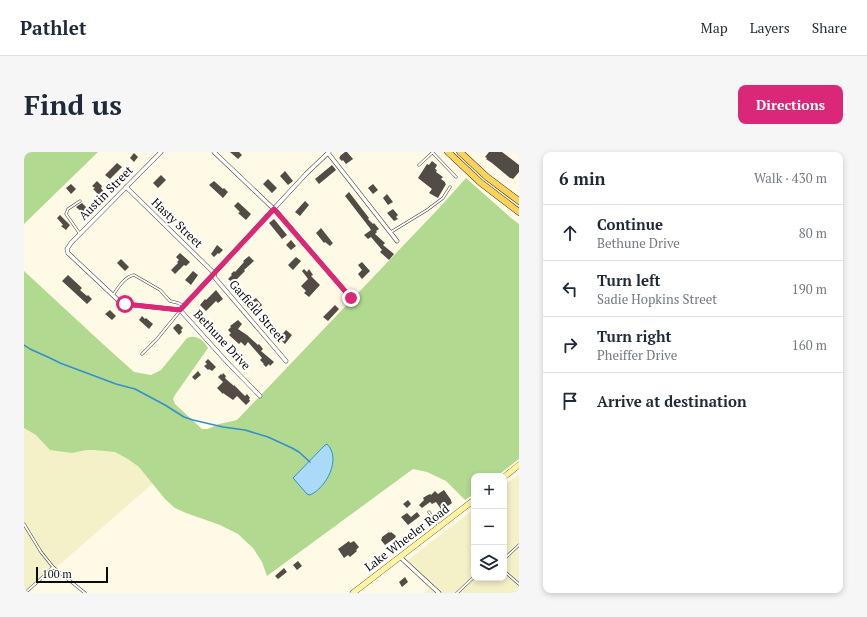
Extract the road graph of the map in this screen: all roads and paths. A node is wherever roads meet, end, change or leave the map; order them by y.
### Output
1 (161, 152) edge
2 (214, 152) edge
3 (223, 152) edge
4 (328, 152) edge
5 (433, 152) edge
6 (448, 152) edge
7 (460, 152) edge
8 (219, 156) junction
9 (419, 165) dead end
10 (456, 177) dead end
11 (126, 187) junction
12 (450, 187) dead end
13 (497, 196) junction
14 (80, 200) dead end
15 (519, 201) edge
16 (519, 208) edge
17 (274, 209) junction
18 (519, 212) edge
19 (390, 232) junction
20 (80, 234) junction
21 (397, 241) dead end
22 (67, 249) joint
23 (214, 273) junction
24 (113, 295) junction
25 (351, 298) dead end
26 (184, 306) junction
27 (180, 310) junction
28 (142, 354) dead end
29 (286, 361) dead end
30 (260, 396) dead end
31 (519, 465) edge
32 (507, 475) edge
33 (471, 502) edge
34 (429, 512) dead end
35 (24, 524) edge
36 (439, 527) junction
37 (519, 545) edge
38 (507, 556) edge
39 (400, 557) junction
40 (53, 567) junction
41 (507, 574) edge
42 (471, 580) edge
43 (519, 584) edge
44 (25, 593) edge
45 (85, 593) edge
46 (353, 593) edge
47 (439, 593) edge
48 (456, 593) edge

1 - 11 street, Austin Street
2 - 8 street
3 - 8 street
4 - 17 street
4 - 19 street
5 - 9 lane
5 - 10 lane
6 - 13 main road
7 - 15 main road
8 - 17 street
11 - 20 street, Austin Street
11 - 23 street, Hasty Street
12 - 19 lane
13 - 16 main road
13 - 18 main road
14 - 20 lane
17 - 23 street
17 - 25 street
19 - 21 street
20 - 22 street, Austin Street
22 - 24 street, Bethune Drive
23 - 26 street
23 - 29 street, Garfield Street
24 - 26 lane
24 - 27 street, Bethune Drive
26 - 27 street
27 - 28 lane
27 - 30 street, Bethune Drive
31 - 32 street
33 - 36 street, Lake Wheeler Road
34 - 36 lane
35 - 40 lane
36 - 39 street, Lake Wheeler Road
37 - 38 lane
39 - 46 street, Lake Wheeler Road
39 - 47 street
40 - 44 lane
40 - 45 lane
41 - 43 lane
42 - 48 lane

